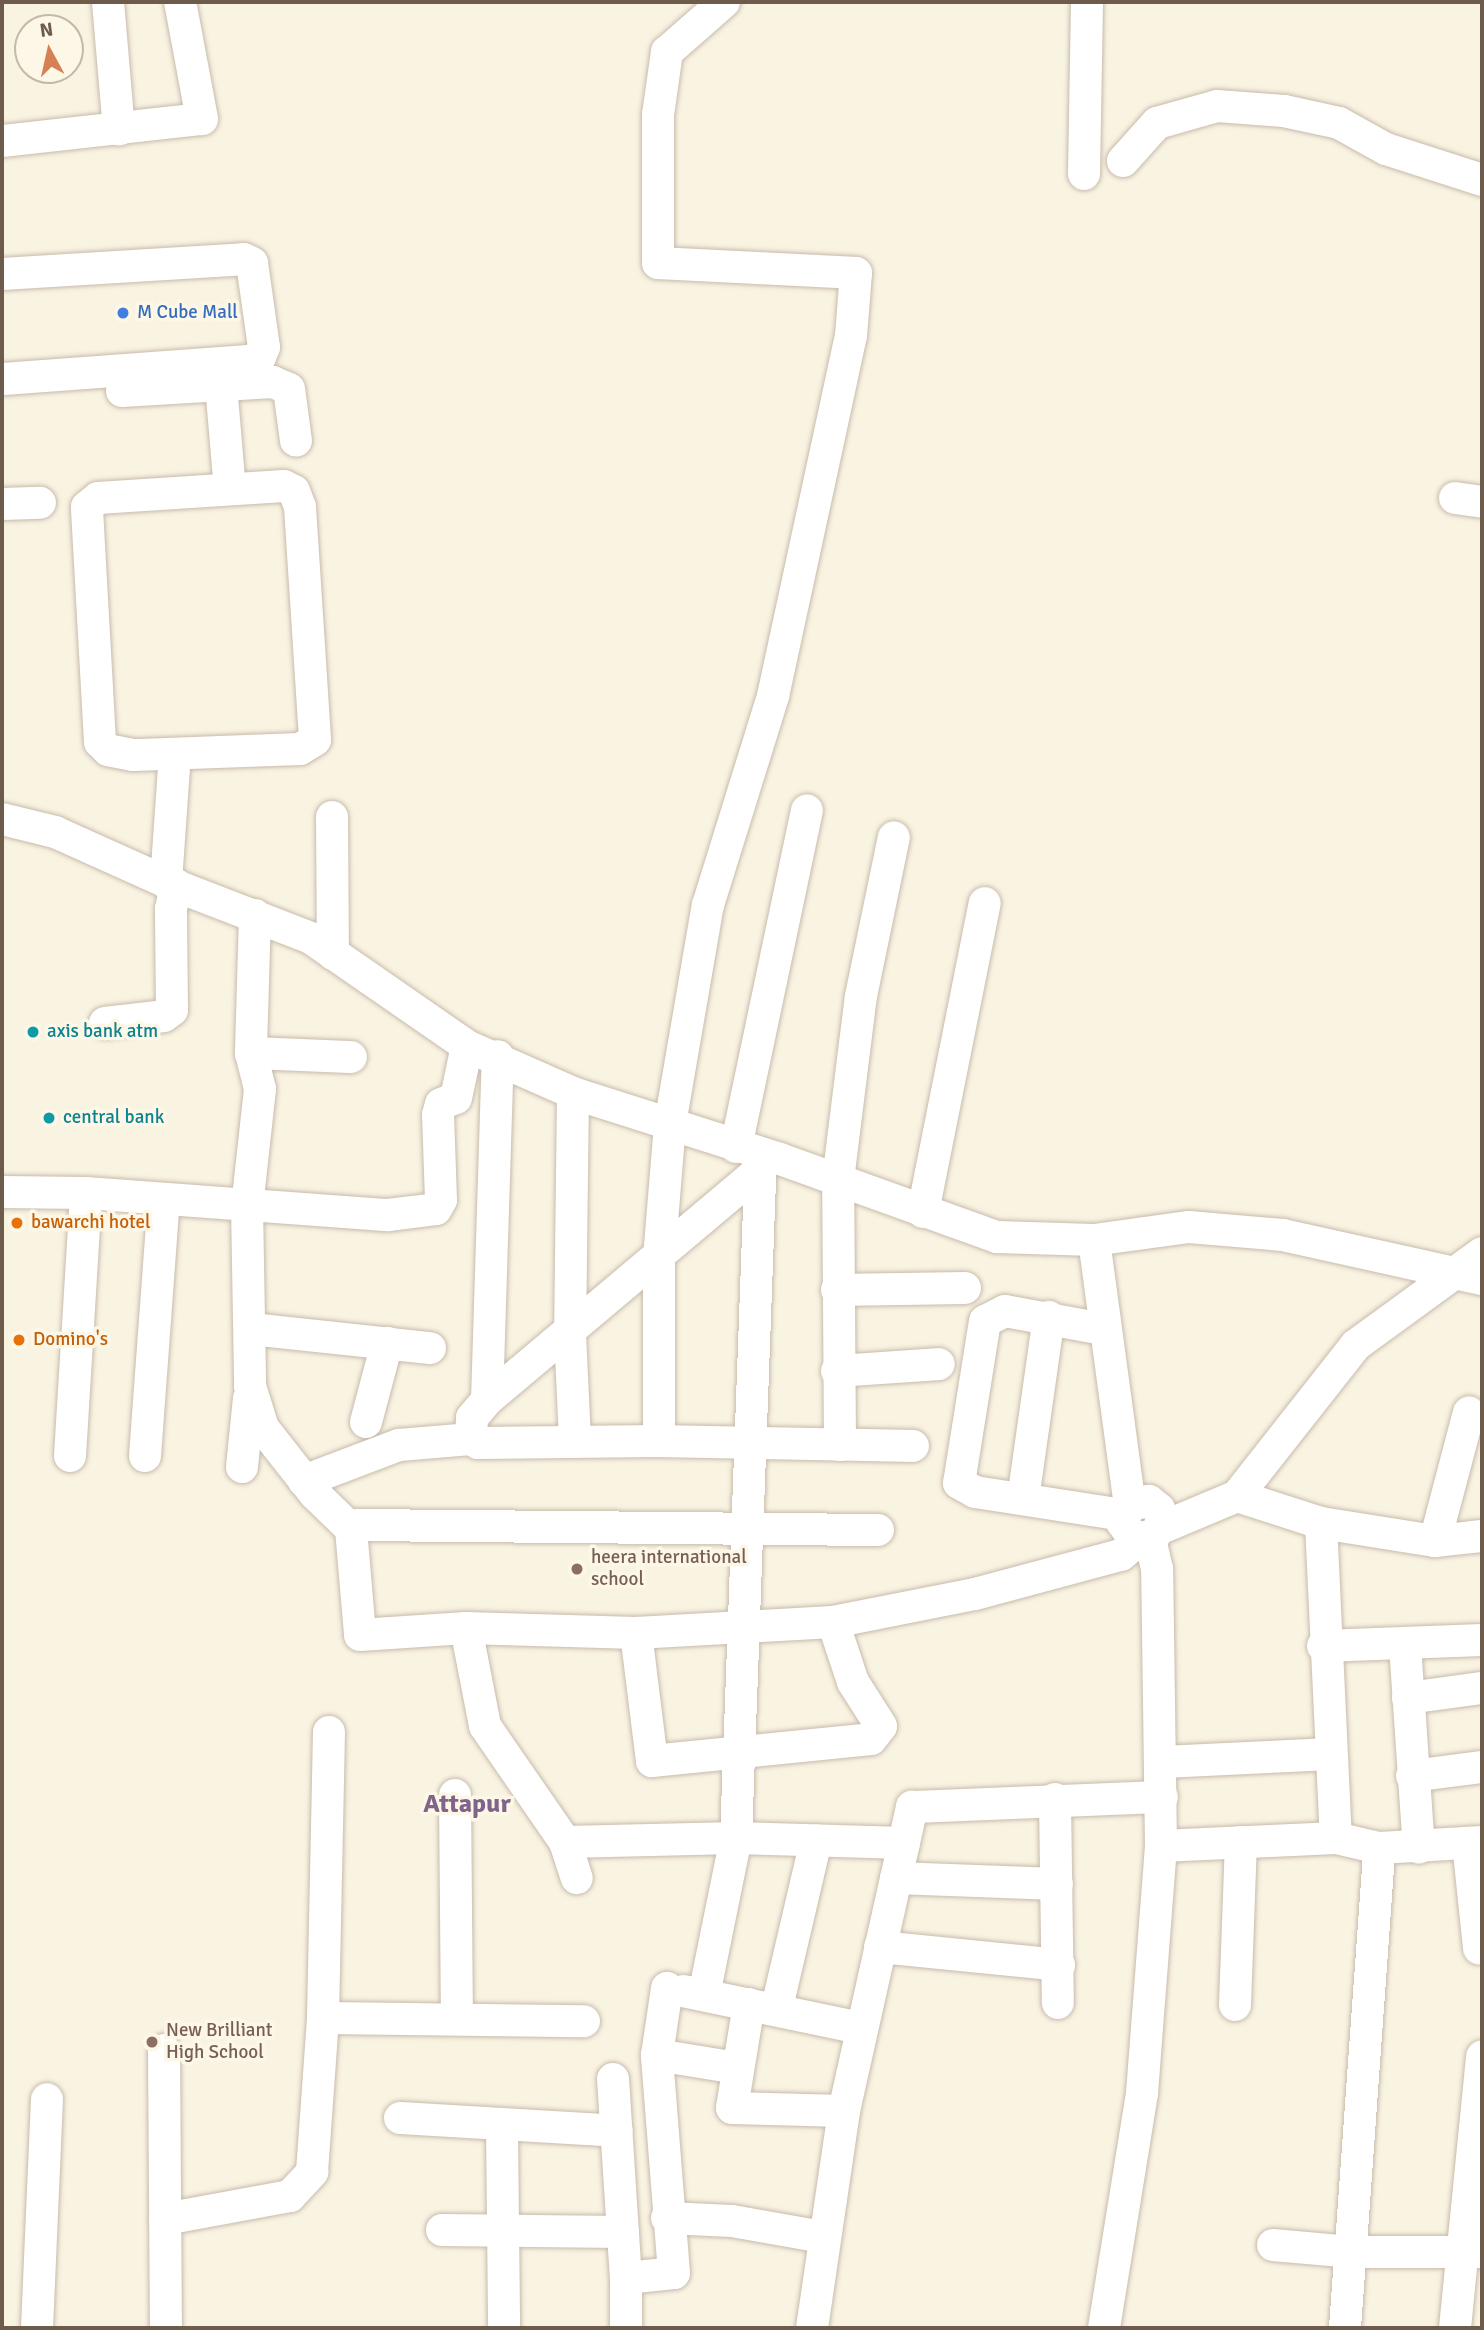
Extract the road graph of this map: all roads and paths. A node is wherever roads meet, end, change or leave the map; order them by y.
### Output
1 (108, 2) edge
2 (180, 2) edge
3 (724, 2) edge
4 (1087, 2) edge
5 (119, 130) junction
6 (2, 141) edge
7 (1123, 161) dead end
8 (1084, 174) dead end
9 (1482, 180) edge
10 (2, 274) edge
11 (2, 379) edge
12 (221, 385) junction
13 (2, 399) edge
14 (296, 441) dead end
15 (229, 478) dead end
16 (40, 503) dead end
17 (2, 504) edge
18 (174, 754) junction
19 (807, 810) dead end
20 (332, 817) dead end
21 (2, 819) edge
22 (894, 837) dead end
23 (171, 884) junction
24 (985, 903) dead end
25 (255, 915) junction
26 (333, 954) junction
27 (105, 1023) dead end
28 (467, 1046) junction
29 (251, 1053) junction
30 (498, 1056) junction
31 (351, 1057) dead end
32 (573, 1093) junction
33 (670, 1124) junction
34 (752, 1157) junction
35 (838, 1180) junction
36 (2, 1192) edge
37 (86, 1194) junction
38 (164, 1200) junction
39 (247, 1206) junction
40 (923, 1212) junction
41 (1094, 1240) junction
42 (1482, 1253) edge
43 (659, 1258) junction
44 (1469, 1276) edge
45 (964, 1289) dead end
46 (838, 1290) junction
47 (1049, 1317) junction
48 (251, 1329) junction
49 (1103, 1329) junction
50 (570, 1334) junction
51 (387, 1343) junction
52 (430, 1348) dead end
53 (939, 1364) dead end
54 (836, 1371) junction
55 (250, 1386) junction
56 (487, 1400) junction
57 (1469, 1412) dead end
58 (366, 1422) dead end
59 (471, 1439) junction
60 (659, 1441) junction
61 (575, 1442) junction
62 (750, 1444) junction
63 (840, 1445) junction
64 (913, 1447) dead end
65 (70, 1456) dead end
66 (145, 1456) dead end
67 (242, 1467) dead end
68 (304, 1481) junction
69 (1237, 1496) junction
70 (1023, 1499) junction
71 (1321, 1523) junction
72 (1140, 1525) junction
73 (351, 1529) junction
74 (749, 1529) junction
75 (877, 1530) dead end
76 (1482, 1536) edge
77 (1434, 1541) junction
78 (833, 1622) junction
79 (466, 1628) junction
80 (747, 1630) junction
81 (636, 1633) junction
82 (1482, 1640) edge
83 (1405, 1645) junction
84 (1323, 1646) junction
85 (1482, 1688) edge
86 (1408, 1698) junction
87 (329, 1732) dead end
88 (1331, 1754) junction
89 (739, 1755) junction
90 (1163, 1762) junction
91 (1482, 1767) edge
92 (1412, 1776) junction
93 (455, 1795) dead end
94 (1162, 1797) junction
95 (1055, 1799) junction
96 (736, 1838) junction
97 (1336, 1838) junction
98 (816, 1840) junction
99 (565, 1842) junction
100 (1241, 1842) junction
101 (904, 1843) junction
102 (1475, 1843) edge
103 (1161, 1846) junction
104 (1379, 1848) junction
105 (1419, 1848) junction
106 (577, 1878) dead end
107 (896, 1878) junction
108 (1057, 1884) junction
109 (880, 1947) junction
110 (1479, 1948) dead end
111 (1059, 1965) junction
112 (704, 1995) junction
113 (1058, 2003) dead end
114 (763, 2005) junction
115 (1235, 2005) dead end
116 (457, 2017) junction
117 (323, 2018) junction
118 (584, 2021) dead end
119 (860, 2028) junction
120 (164, 2050) dead end
121 (657, 2055) junction
122 (1482, 2056) edge
123 (737, 2068) junction
124 (613, 2079) dead end
125 (47, 2099) dead end
126 (844, 2110) junction
127 (400, 2118) dead end
128 (502, 2127) junction
129 (617, 2132) junction
130 (667, 2218) junction
131 (165, 2219) junction
132 (503, 2228) junction
133 (442, 2230) dead end
134 (623, 2232) junction
135 (823, 2237) junction
136 (1273, 2245) dead end
137 (1472, 2251) edge
138 (1351, 2252) junction
139 (626, 2278) junction
140 (37, 2328) edge
141 (166, 2328) edge
142 (504, 2328) edge
143 (626, 2328) edge
144 (812, 2328) edge
145 (1104, 2328) edge
146 (1345, 2328) edge
147 (1455, 2328) edge

1 - 5 street
2 - 5 street
3 - 33 street
4 - 8 street
5 - 6 street
7 - 9 street
10 - 11 street
12 - 13 street
12 - 14 street
12 - 15 street
16 - 17 street
18 - 18 street
18 - 23 street
19 - 34 street
20 - 26 street
21 - 23 street
22 - 35 street
23 - 25 street
23 - 27 street
24 - 40 street
25 - 26 street
25 - 29 street
26 - 28 street
28 - 30 street
28 - 39 street
29 - 31 street
29 - 39 street
30 - 32 street
30 - 56 street
32 - 33 street
32 - 50 street
33 - 34 street
33 - 43 street
34 - 35 street
34 - 43 street
34 - 62 street
35 - 40 street
35 - 46 street
36 - 37 street
37 - 38 street
37 - 65 street
38 - 39 street
38 - 66 street
39 - 48 street
40 - 41 street
41 - 44 street
41 - 49 street
42 - 44 street
43 - 50 street
43 - 60 street
44 - 69 street
45 - 46 street
46 - 54 street
47 - 49 street
47 - 70 street
47 - 70 street
48 - 51 street
48 - 55 street
49 - 72 street
50 - 56 street
50 - 61 street
51 - 52 street
51 - 58 street
53 - 54 street
54 - 63 street
55 - 67 street
55 - 68 street
56 - 59 street
57 - 77 street
59 - 61 street
59 - 68 street
60 - 61 street
60 - 62 street
62 - 63 street
62 - 74 street
63 - 64 street
68 - 73 street
69 - 71 street
69 - 72 street
70 - 72 street
71 - 77 street
71 - 84 street
72 - 78 street
72 - 90 street
73 - 74 street
73 - 79 street
74 - 75 street
74 - 80 street
76 - 77 street
78 - 80 street
78 - 89 street
79 - 81 street
79 - 99 street
80 - 81 street
80 - 89 street
81 - 89 street
82 - 83 street
83 - 84 street
83 - 86 street
84 - 88 street
85 - 86 street
86 - 92 street
87 - 117 street
88 - 90 street
88 - 97 street
89 - 96 street
90 - 94 street
91 - 92 street
92 - 105 street
93 - 116 street
94 - 95 street
94 - 103 street
95 - 101 street
95 - 108 street
96 - 98 street
96 - 99 street
96 - 112 street
97 - 100 street
97 - 104 street
98 - 101 street
98 - 114 street
99 - 106 street
100 - 103 street
100 - 115 street
101 - 107 street
102 - 105 street
102 - 110 street
103 - 145 street
104 - 105 street
104 - 138 street
107 - 108 street
107 - 109 street
108 - 111 street
109 - 111 street
109 - 119 street
111 - 113 street
112 - 114 street
112 - 121 street
114 - 119 street
114 - 123 street
116 - 117 street
116 - 118 street
117 - 131 street
119 - 126 street
120 - 131 street
121 - 123 street
121 - 130 street
122 - 137 street
123 - 126 street
124 - 129 street
125 - 140 street
126 - 135 street
127 - 128 street
128 - 129 street
128 - 132 street
129 - 134 street
130 - 135 street
130 - 139 street
131 - 141 street
132 - 133 street
132 - 134 street
132 - 142 street
134 - 139 street
135 - 144 street
136 - 138 street
137 - 138 street
137 - 147 street
138 - 146 street
139 - 143 street

